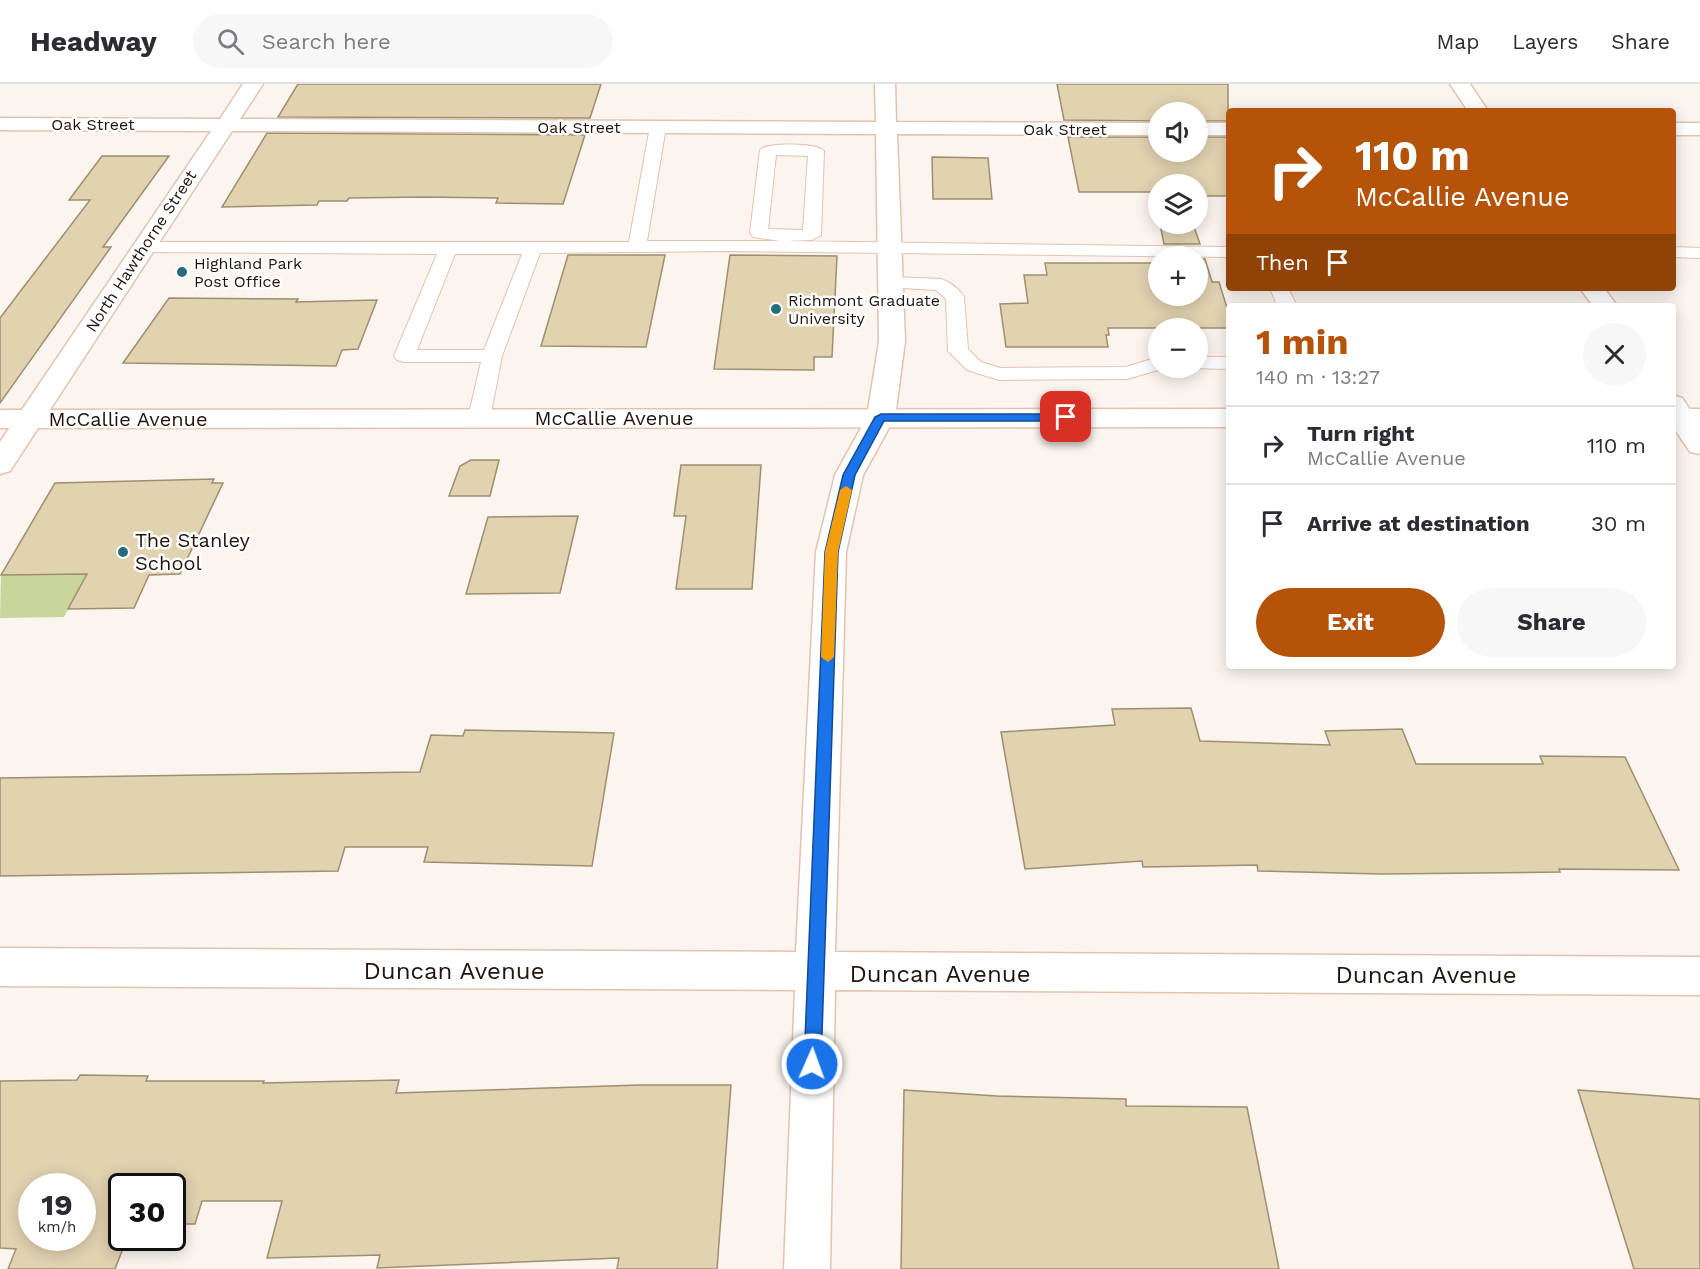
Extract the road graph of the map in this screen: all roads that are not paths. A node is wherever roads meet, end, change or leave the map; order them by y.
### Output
1 (253, 84) edge
2 (885, 84) edge
3 (1460, 84) edge
4 (1476, 108) edge
5 (0, 124) edge
6 (225, 124) junction
7 (658, 127) junction
8 (796, 128) junction
9 (887, 129) junction
10 (1148, 129) edge
11 (1208, 129) edge
12 (1226, 129) edge
13 (1676, 129) edge
14 (1700, 129) edge
15 (791, 150) junction
16 (780, 242) junction
17 (144, 247) junction
18 (637, 247) junction
19 (533, 248) junction
20 (448, 249) junction
21 (889, 249) junction
22 (1226, 252) edge
23 (1676, 252) edge
24 (1700, 253) edge
25 (892, 283) junction
26 (492, 356) junction
27 (1208, 363) edge
28 (1226, 363) edge
29 (1148, 366) edge
30 (1682, 415) edge
31 (881, 417) junction
32 (479, 418) junction
33 (1226, 418) edge
34 (0, 419) edge
35 (31, 419) junction
36 (1700, 445) edge
37 (0, 464) edge
38 (0, 967) edge
39 (815, 974) junction
40 (1700, 976) edge
41 (807, 1269) edge

1 - 6 street, North Hawthorne Street
2 - 9 street
3 - 4 street
5 - 6 street, Oak Street
6 - 7 street, Oak Street
6 - 17 street, North Hawthorne Street
7 - 8 street, Oak Street
7 - 18 lane
8 - 9 street, Oak Street
8 - 15 lane
9 - 10 street, Oak Street
9 - 21 street
11 - 12 street
13 - 14 street
15 - 16 lane
15 - 16 lane
16 - 18 lane
16 - 21 lane
17 - 20 lane
17 - 35 street, North Hawthorne Street
18 - 19 lane
19 - 20 lane
19 - 26 lane
20 - 26 lane
21 - 22 lane
21 - 25 street
23 - 24 lane
25 - 29 lane
25 - 31 street
26 - 32 lane
27 - 28 lane
30 - 36 street
31 - 32 street, McCallie Avenue
31 - 33 street, McCallie Avenue
31 - 39 street
32 - 35 street, McCallie Avenue
34 - 35 street, McCallie Avenue
35 - 37 street, North Hawthorne Street
38 - 39 street, Duncan Avenue
39 - 40 street, Duncan Avenue
39 - 41 street

